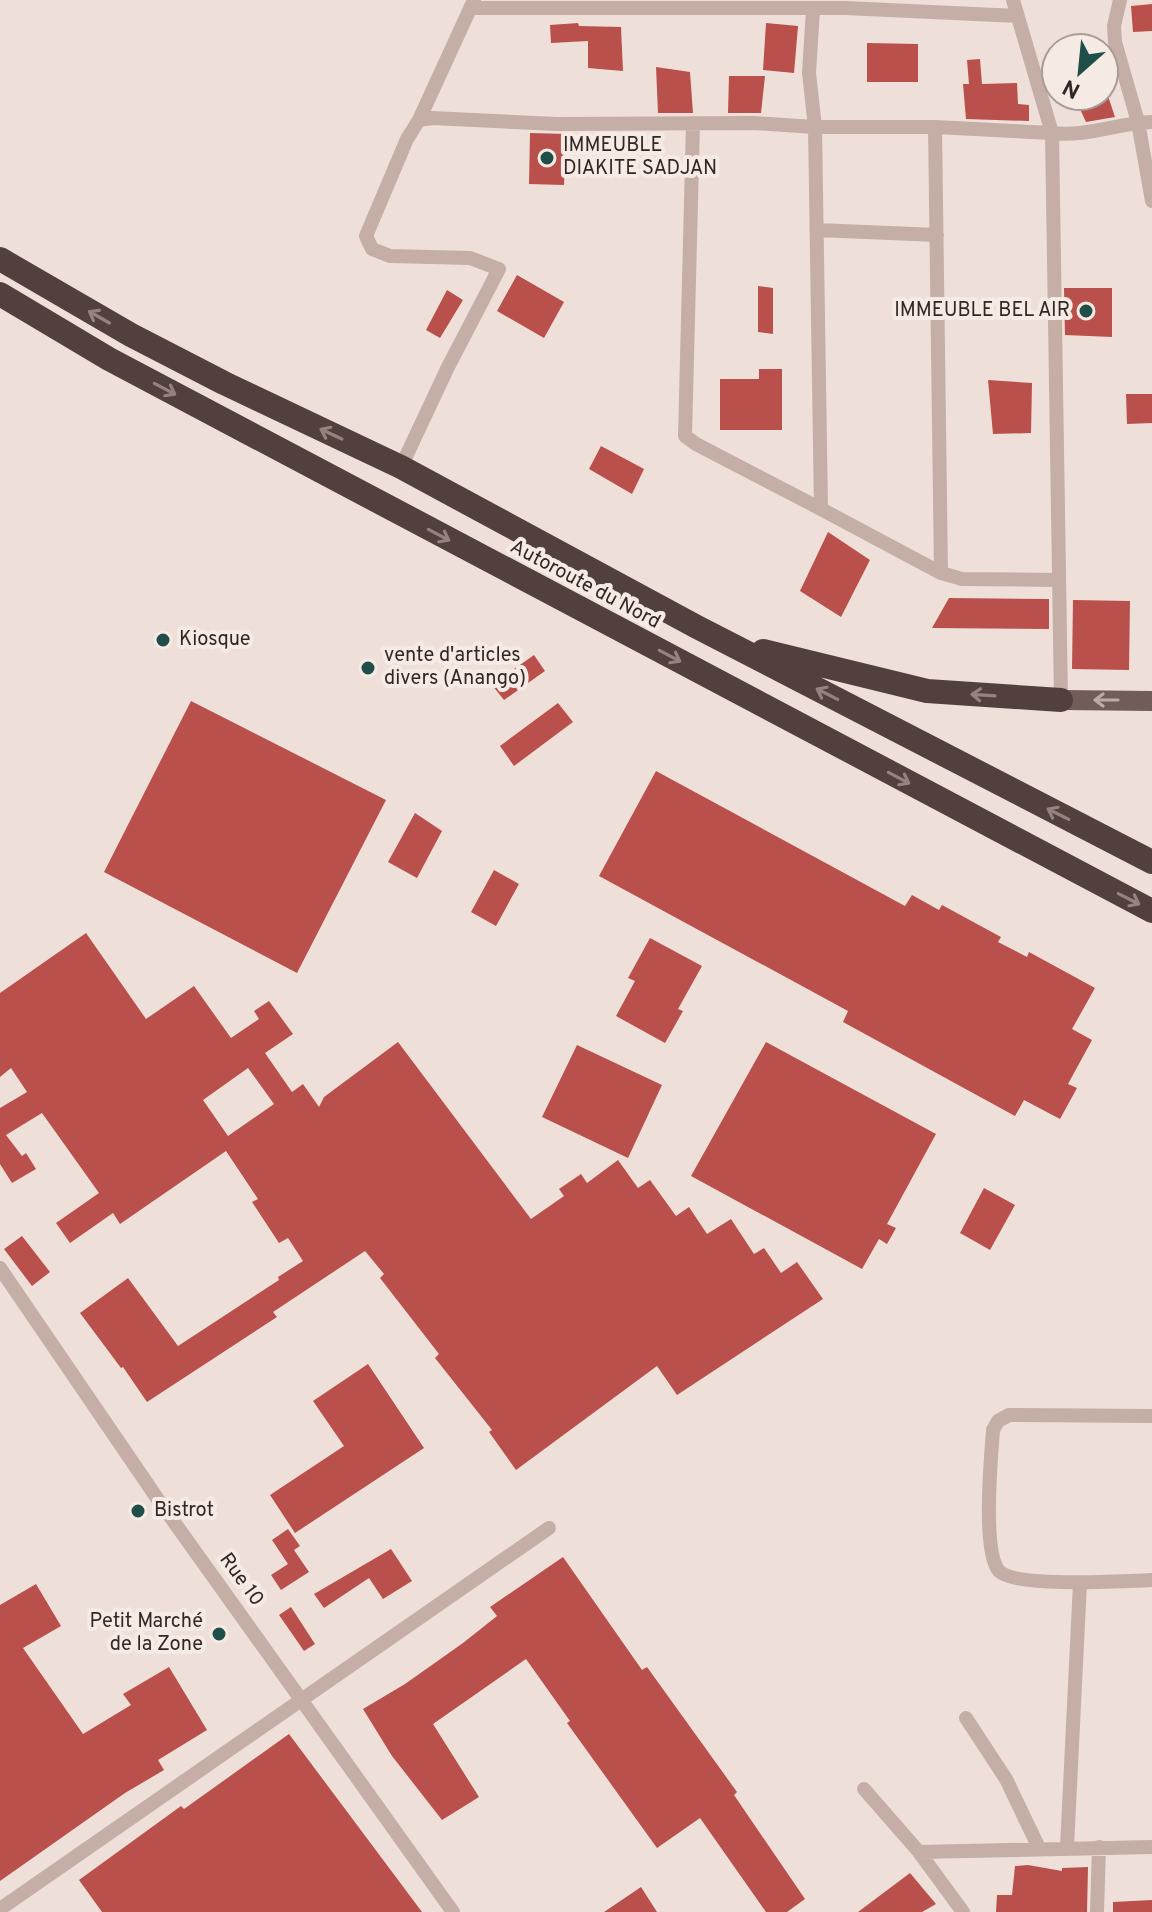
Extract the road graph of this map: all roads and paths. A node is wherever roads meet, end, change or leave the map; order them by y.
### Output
1 (1013, 0) edge
2 (1120, 0) edge
3 (472, 4) edge
4 (813, 10) junction
5 (1018, 16) junction
6 (419, 120) junction
7 (1145, 122) edge
8 (693, 124) junction
9 (815, 127) junction
10 (935, 127) junction
11 (1052, 133) junction
12 (1152, 201) edge
13 (817, 230) junction
14 (937, 235) junction
15 (0, 259) edge
16 (0, 294) edge
17 (401, 467) junction
18 (821, 509) junction
19 (941, 573) junction
20 (1059, 580) junction
21 (697, 627) junction
22 (1061, 700) junction
23 (1152, 701) edge
24 (1152, 862) edge
25 (1152, 911) edge
26 (0, 1268) edge
27 (1152, 1416) edge
28 (549, 1528) dead end
29 (1152, 1580) edge
30 (1080, 1583) junction
31 (302, 1699) junction
32 (966, 1718) dead end
33 (864, 1789) dead end
34 (1067, 1847) junction
35 (1099, 1847) junction
36 (1152, 1847) edge
37 (1039, 1848) junction
38 (919, 1852) junction
39 (0, 1909) edge
40 (453, 1912) edge
41 (963, 1912) edge
42 (1097, 1912) edge

1 - 5 street
2 - 7 street
3 - 4 street
3 - 6 street
4 - 5 street
4 - 9 street
5 - 11 street
6 - 8 street
6 - 17 street
7 - 11 street
7 - 12 street
8 - 9 street
8 - 18 street
9 - 10 street
9 - 13 street
10 - 11 street
10 - 14 street
11 - 20 street
13 - 14 street
13 - 18 street
14 - 19 street
17 -> 15 highway, Autoroute du Nord
16 -> 25 highway, Autoroute du Nord
17 - 21 highway, Autoroute du Nord
18 - 19 street
19 - 20 street
20 - 22 street
22 -> 21 highway
24 -> 21 highway, Autoroute du Nord
23 -> 22 main road
26 - 31 street, Rue 10
27 - 30 street
28 - 31 street
29 - 30 street
30 - 34 street
31 - 39 street
31 - 40 street, Rue 10
32 - 37 street
33 - 38 street
34 - 35 street
34 - 37 street
35 - 36 street
35 - 42 street
37 - 38 street
38 - 41 street

